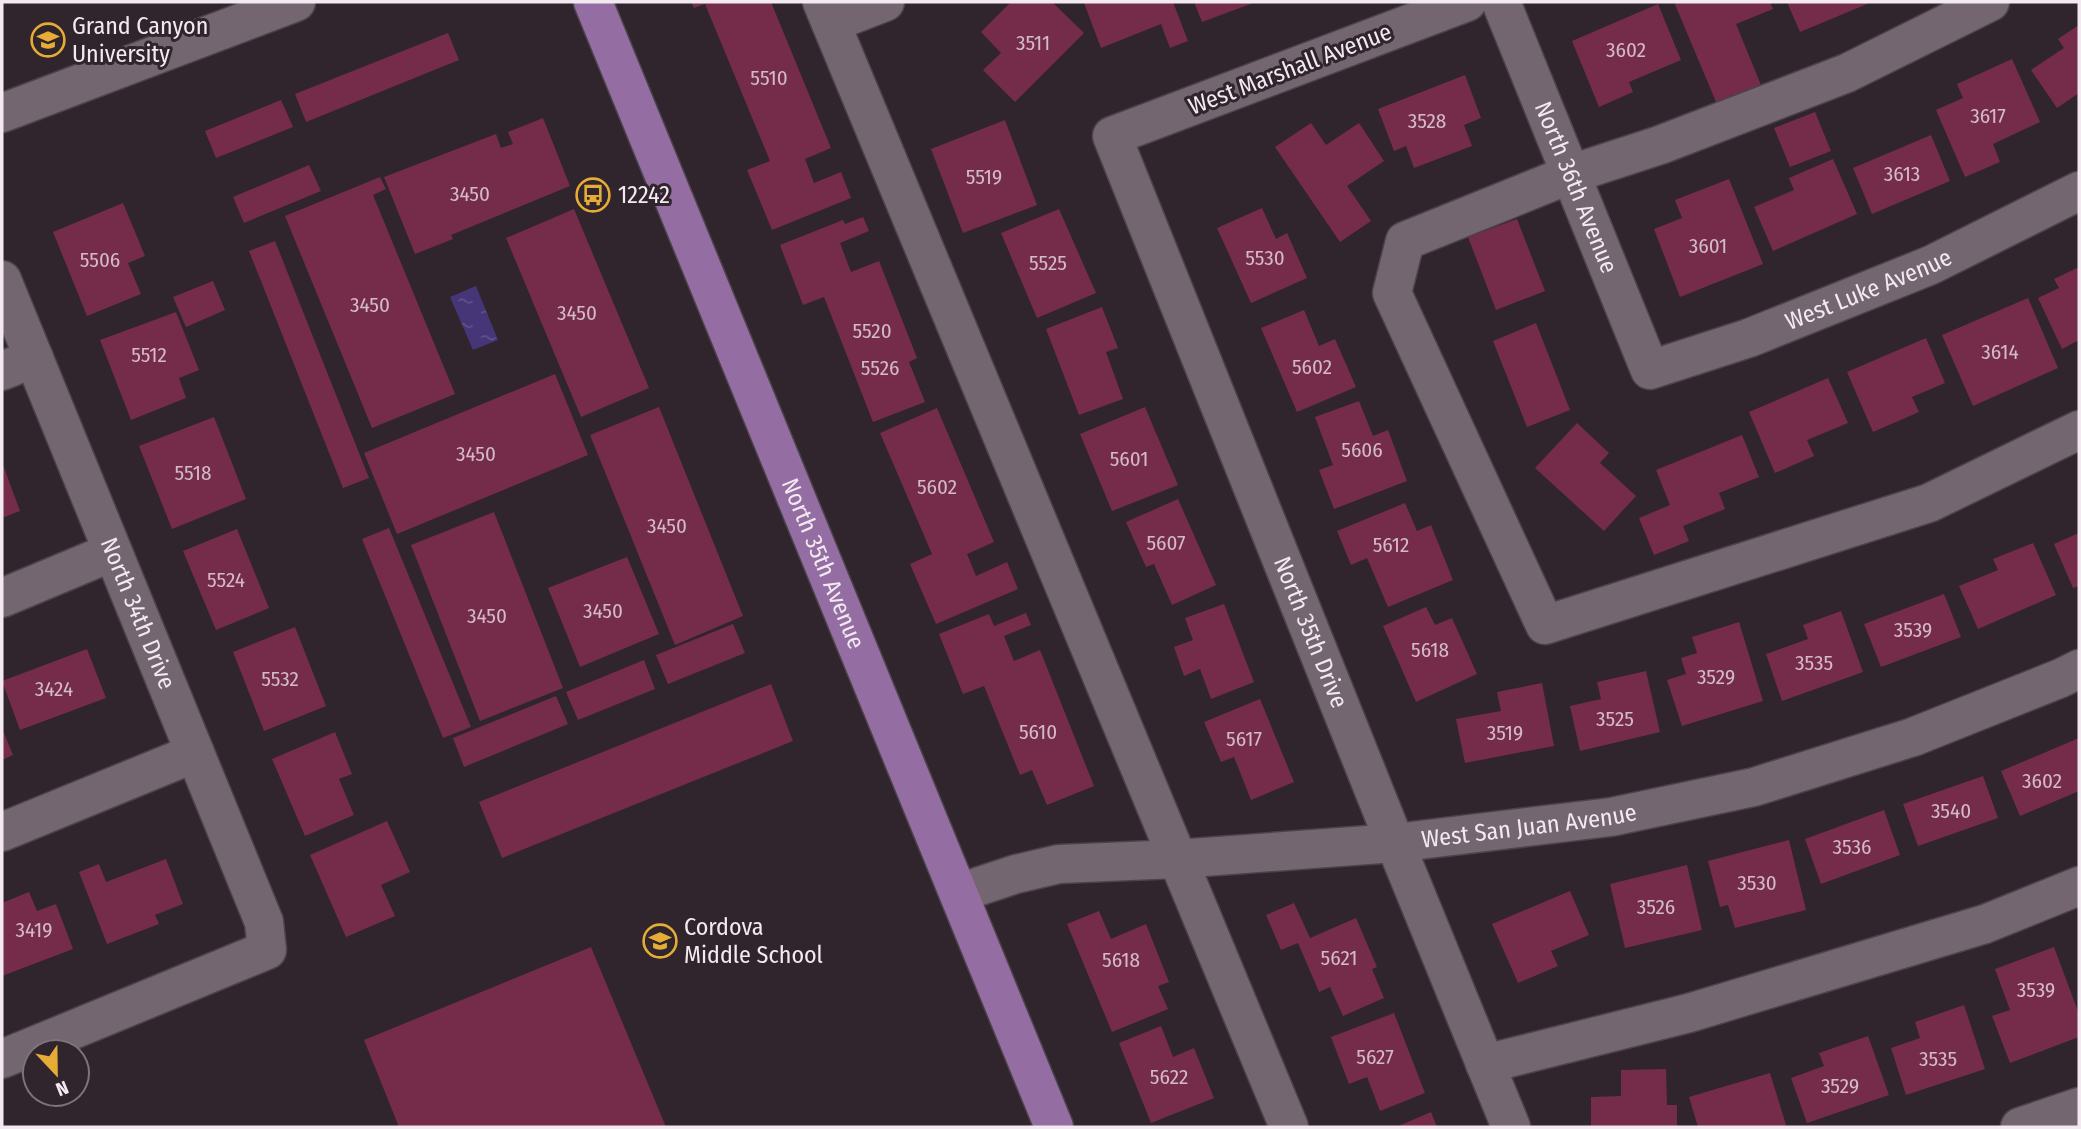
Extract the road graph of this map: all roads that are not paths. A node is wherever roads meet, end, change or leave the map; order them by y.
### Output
1 (296, 2) edge
2 (593, 2) edge
3 (885, 2) edge
4 (1467, 2) edge
5 (1501, 2) edge
6 (1990, 2) edge
7 (827, 12) edge
8 (2, 113) edge
9 (1112, 136) joint
10 (1571, 174) junction
11 (2079, 191) edge
12 (2, 280) edge
13 (18, 365) edge
14 (1650, 370) joint
15 (2079, 430) edge
16 (112, 552) junction
17 (2, 598) edge
18 (2079, 669) edge
19 (195, 753) junction
20 (2, 832) edge
21 (1395, 843) junction
22 (1177, 859) junction
23 (2079, 886) edge
24 (959, 893) junction
25 (2, 1059) edge
26 (1485, 1064) junction
27 (2079, 1107) edge
28 (1054, 1127) edge
29 (1289, 1127) edge
30 (1511, 1127) edge
31 (2020, 1127) edge

1 - 8 street
2 - 24 main road, North 35th Avenue
3 - 7 street
4 - 9 street, West Marshall Avenue
5 - 10 street, North 36th Avenue
6 - 10 street
7 - 22 street
9 - 21 street, North 35th Drive
10 - 14 street, North 36th Avenue
10 - 15 street
11 - 14 street, West Luke Avenue
12 - 13 street, North 34th Drive
13 - 16 street, North 34th Drive
16 - 17 street
16 - 19 street, North 34th Drive
18 - 21 street, West San Juan Avenue
19 - 20 street
19 - 25 street, North 34th Drive
21 - 22 street, West San Juan Avenue
21 - 26 street, North 35th Drive
22 - 24 street, West San Juan Avenue
22 - 29 street
23 - 26 street
24 - 28 main road, North 35th Avenue
26 - 30 street, North 35th Drive
27 - 31 street

